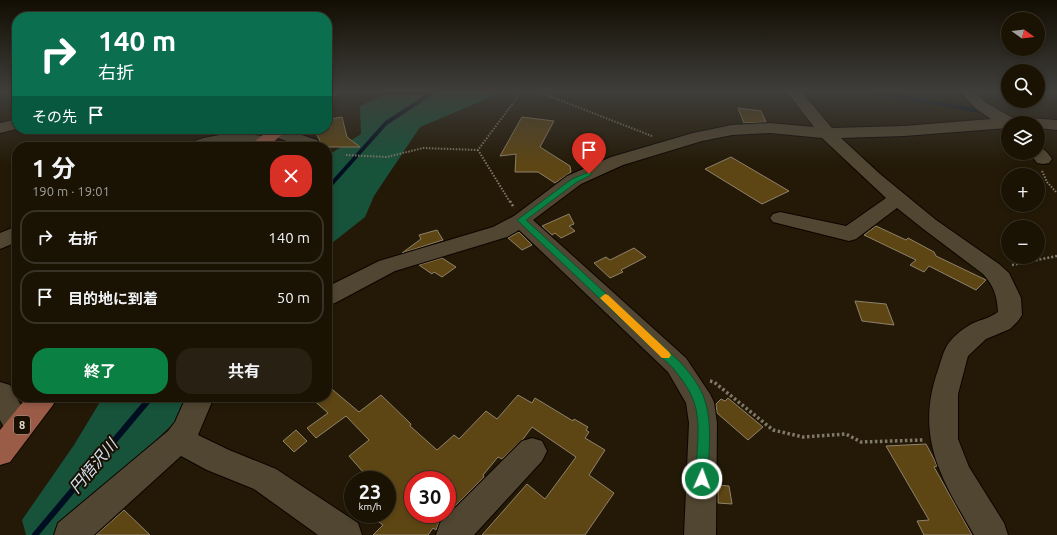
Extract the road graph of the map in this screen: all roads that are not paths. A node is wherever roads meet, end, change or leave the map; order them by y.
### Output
1 (813, 116) edge
2 (1001, 123) edge
3 (1045, 124) edge
4 (12, 125) edge
5 (1057, 125) edge
6 (0, 128) edge
7 (827, 133) junction
8 (206, 134) edge
9 (270, 137) edge
10 (221, 140) junction
11 (214, 142) edge
12 (299, 142) edge
13 (898, 198) junction
14 (780, 218) dead end
15 (521, 220) junction
16 (12, 236) edge
17 (0, 242) edge
18 (332, 294) edge
19 (0, 393) edge
20 (39, 402) edge
21 (198, 402) edge
22 (19, 428) junction
23 (178, 440) junction
24 (0, 452) edge
25 (532, 452) dead end
26 (70, 535) edge
27 (346, 535) edge
28 (452, 535) edge
29 (700, 535) edge
30 (992, 535) edge

1 - 7 street
2 - 7 street
3 - 5 street
4 - 6 street
7 - 13 street
7 - 15 street
8 - 10 street
9 - 10 street
9 - 12 street
10 - 11 street
13 - 14 street
13 - 30 street
15 - 18 street
15 - 29 street
16 - 17 street
19 - 22 street
20 - 22 main road, 8
21 - 23 street
22 - 24 main road, 8
23 - 26 street
23 - 27 street
25 - 28 street

